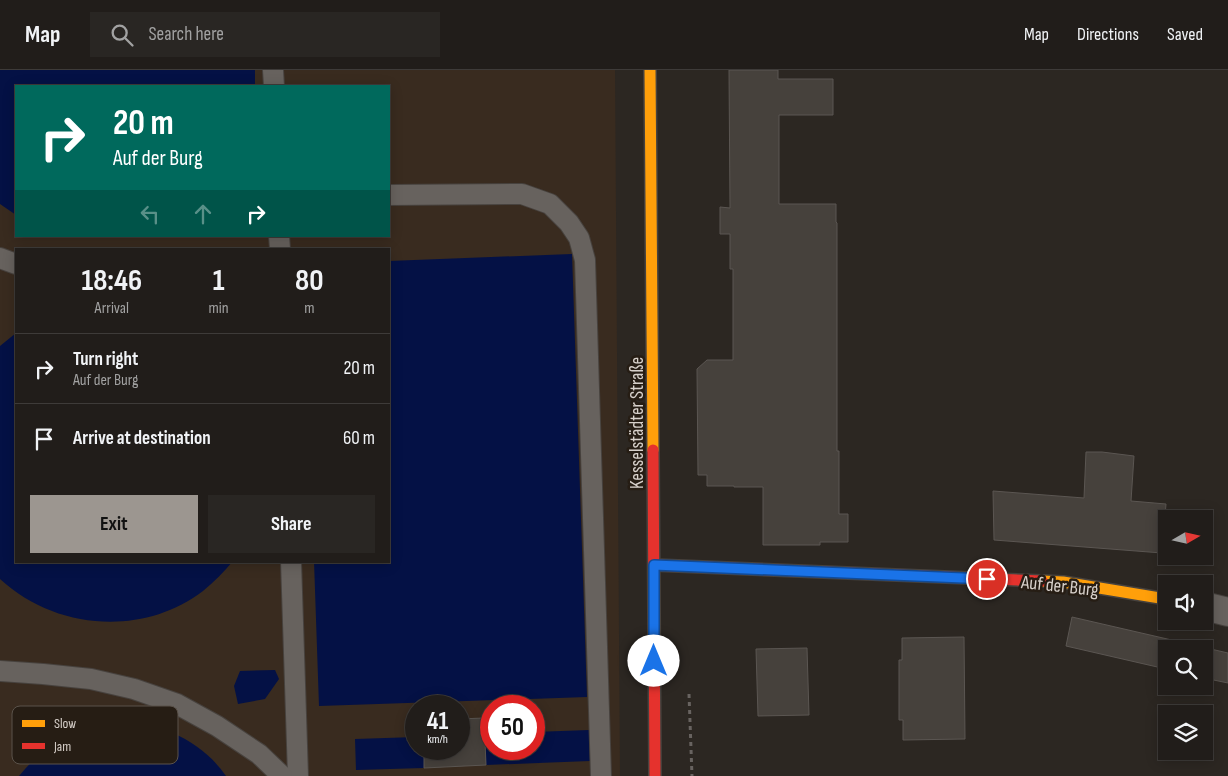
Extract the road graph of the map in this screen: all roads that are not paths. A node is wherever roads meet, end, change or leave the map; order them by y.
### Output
1 (273, 70) edge
2 (650, 70) edge
3 (274, 85) edge
4 (390, 195) edge
5 (0, 258) edge
6 (15, 264) edge
7 (291, 563) edge
8 (654, 565) junction
9 (1158, 598) edge
10 (1213, 608) edge
11 (1228, 612) edge
12 (0, 671) edge
13 (282, 776) edge
14 (298, 776) edge
15 (601, 776) edge
16 (654, 776) edge

1 - 3 lane
2 - 8 main road, Kesselstädter Straße
4 - 15 lane
5 - 6 lane
7 - 14 lane
8 - 9 main road, Auf der Burg
8 - 16 main road, Kesselstädter Straße
10 - 11 street
12 - 13 lane

